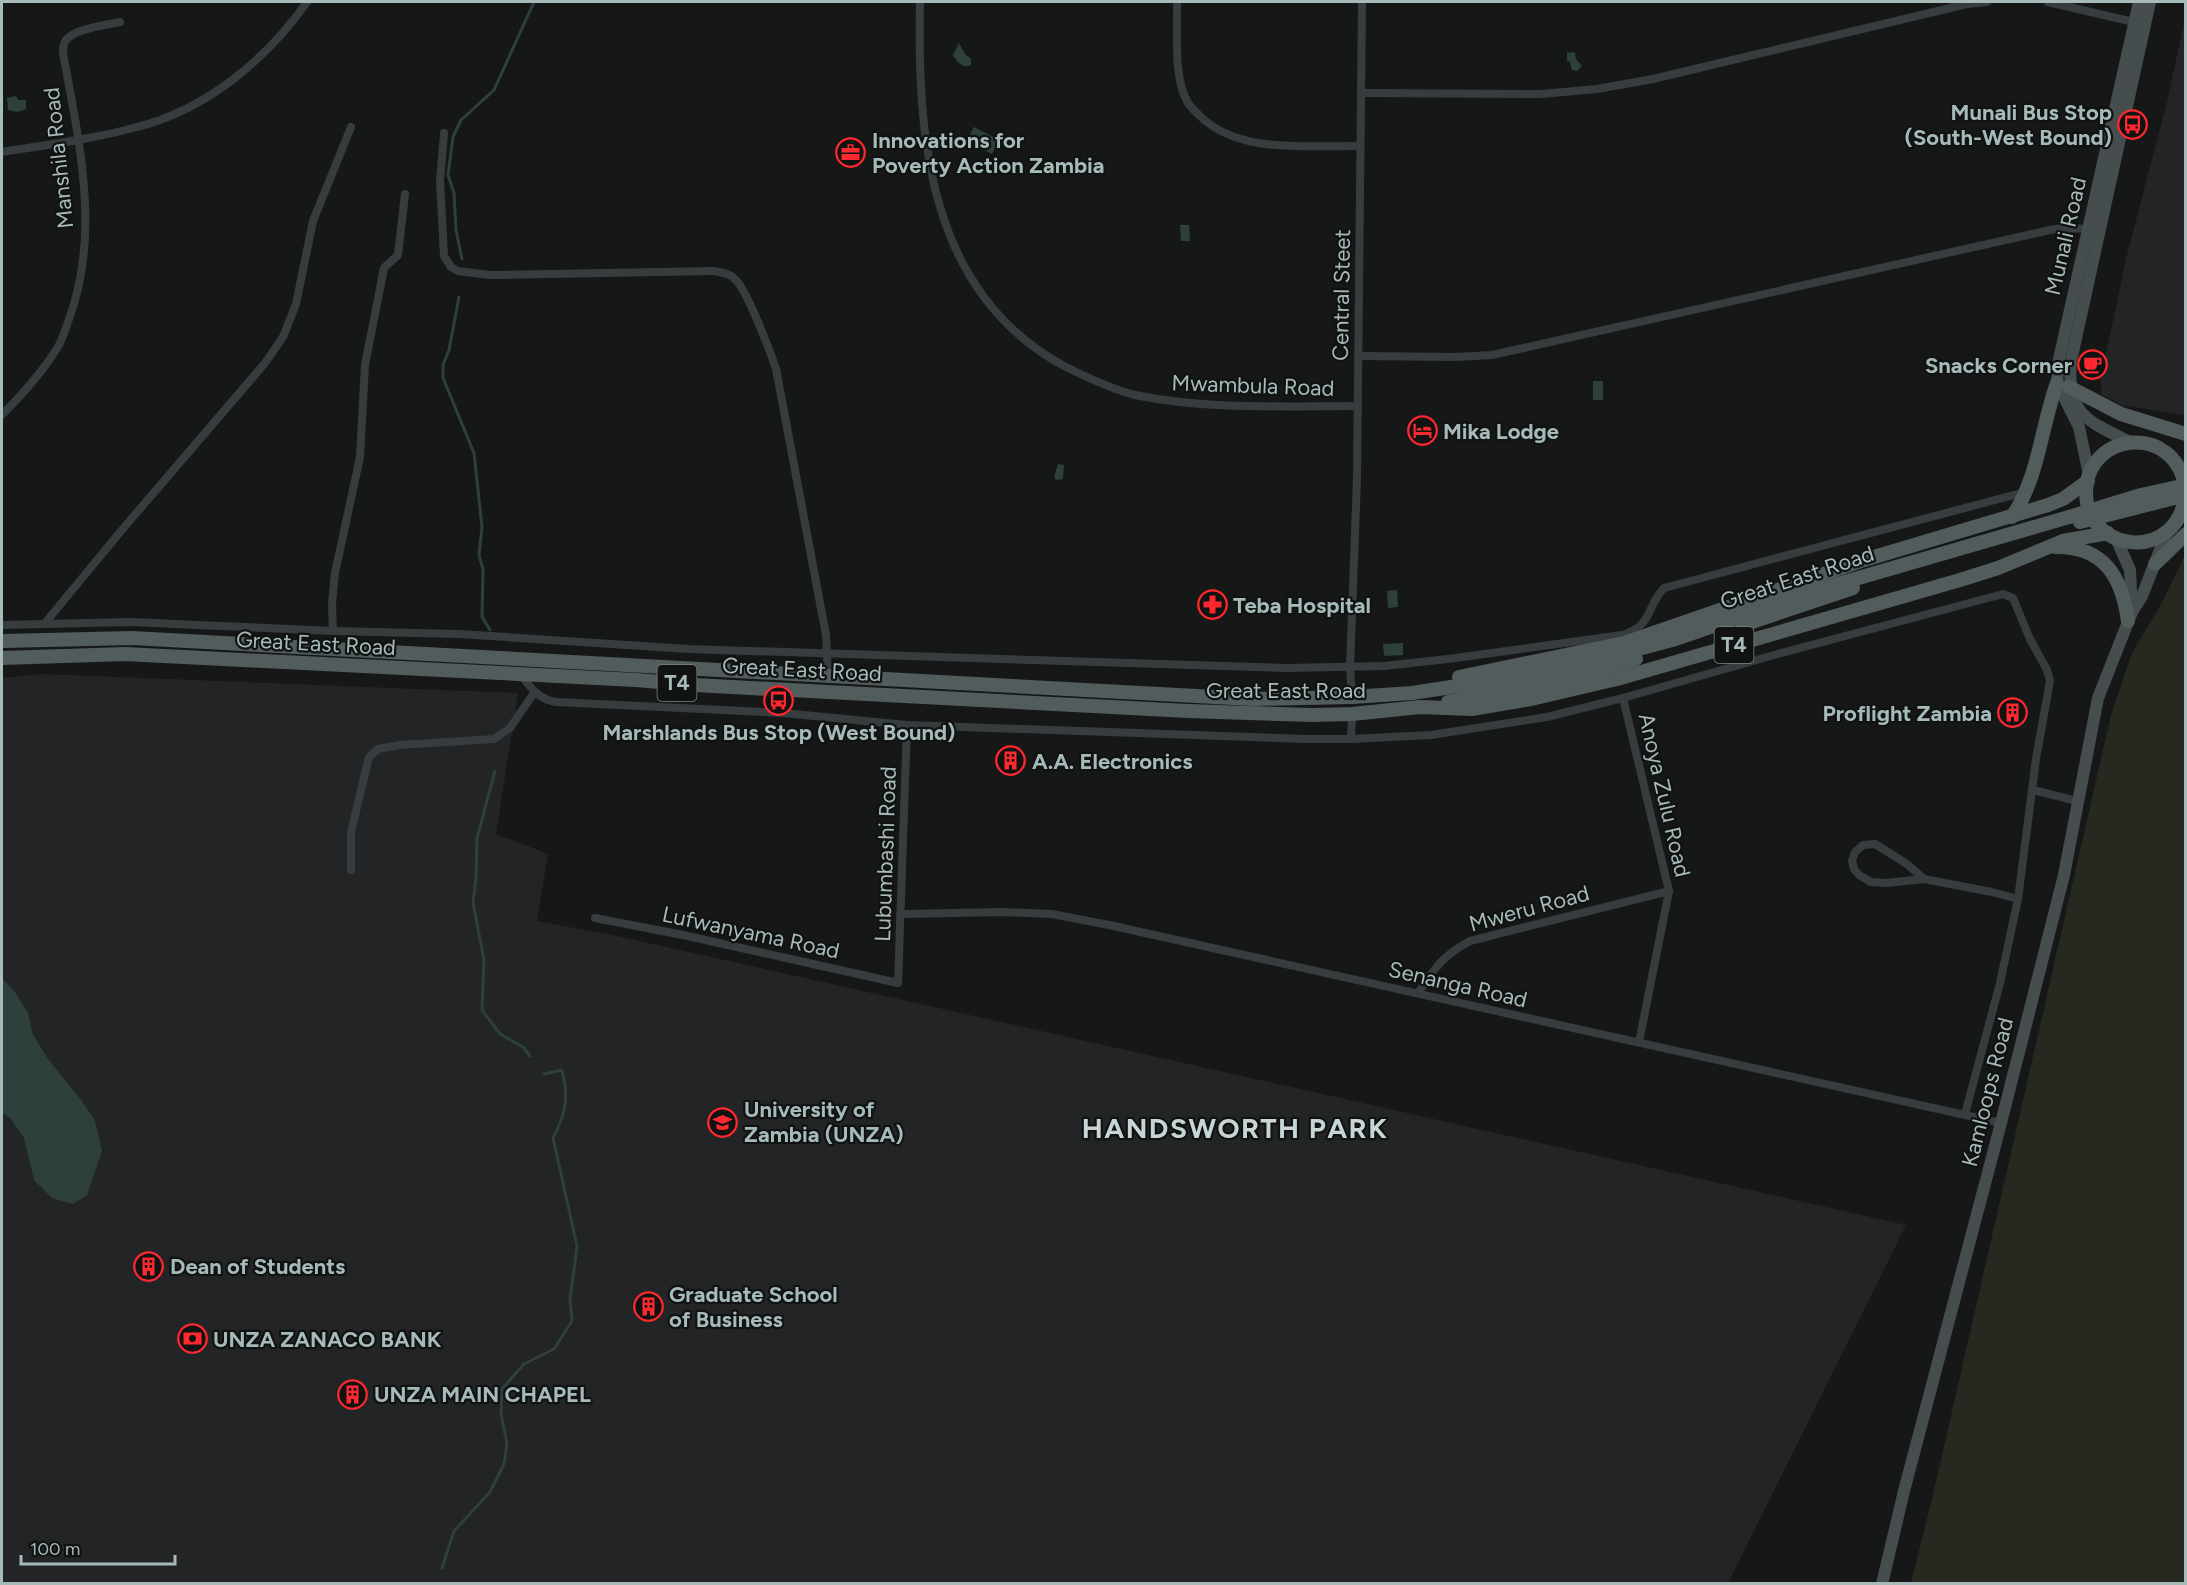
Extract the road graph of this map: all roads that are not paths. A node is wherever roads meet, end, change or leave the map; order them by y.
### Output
1 (307, 2) edge
2 (920, 2) edge
3 (1177, 2) edge
4 (1362, 2) edge
5 (1987, 2) edge
6 (2048, 2) edge
7 (2139, 2) edge
8 (2150, 2) edge
9 (120, 22) dead end
10 (2140, 23) junction
11 (1361, 93) junction
12 (351, 127) dead end
13 (444, 133) dead end
14 (78, 140) junction
15 (1360, 146) junction
16 (2, 152) edge
17 (405, 194) dead end
18 (2095, 229) junction
19 (1359, 356) junction
20 (2061, 383) junction
21 (1358, 406) junction
22 (2, 416) edge
23 (2186, 434) edge
24 (2130, 442) junction
25 (2167, 453) junction
26 (2186, 458) edge
27 (2089, 478) junction
28 (2186, 485) edge
29 (2025, 492) junction
30 (2186, 493) edge
31 (2184, 513) edge
32 (2012, 516) junction
33 (2070, 521) junction
34 (2167, 532) junction
35 (2186, 534) edge
36 (2112, 535) junction
37 (2041, 549) junction
38 (2155, 564) junction
39 (2130, 617) junction
40 (45, 623) junction
41 (2, 625) edge
42 (333, 631) junction
43 (2, 641) edge
44 (828, 654) junction
45 (2, 658) edge
46 (1350, 667) junction
47 (520, 674) junction
48 (828, 676) junction
49 (1417, 691) junction
50 (534, 693) junction
51 (1352, 698) junction
52 (1623, 698) junction
53 (1420, 707) junction
54 (1352, 714) junction
55 (907, 726) junction
56 (1351, 739) junction
57 (2033, 790) junction
58 (2077, 801) junction
59 (351, 870) dead end
60 (1924, 879) junction
61 (1669, 891) junction
62 (2018, 899) junction
63 (902, 914) junction
64 (595, 918) dead end
65 (898, 983) joint
66 (1418, 993) junction
67 (1640, 1042) junction
68 (1965, 1114) junction
69 (2001, 1123) junction
70 (1882, 1584) edge

1 - 14 street
2 - 21 street, Mwambula Road
3 - 15 street
4 - 11 street, Central Steet
5 - 11 street
6 - 10 street
7 - 10 main road, Munali Road
8 - 10 main road, Munali Road
9 - 14 street, Manshila Road
10 - 18 main road, Munali Road
11 - 15 street, Central Steet
12 - 40 street
13 - 44 street
14 - 16 street
14 - 22 street, Manshila Road
15 - 19 street, Central Steet
17 - 42 street
18 - 19 street
18 - 20 main road, Munali Road
19 - 21 street, Central Steet
20 - 23 main road
20 - 24 main road
20 - 27 main road
20 - 29 main road
21 - 46 street, Central Steet
24 - 25 main road
24 - 27 main road, Great East Road
25 - 26 main road
25 - 30 main road
27 - 32 main road, Great East Road / T4
27 - 36 main road
28 - 33 main road, Great East Road / T4, bridge
29 - 32 main road
29 - 46 street
30 - 31 main road
30 - 33 main road, Great East Road / T4, bridge
31 - 34 main road
32 - 49 main road, Great East Road / T4
33 - 49 main road, Great East Road / T4
33 - 53 main road, Great East Road / T4
34 - 36 main road, Great East Road
34 - 38 main road, Kamloops Road
35 - 38 main road
36 - 37 main road, Great East Road / T4
36 - 39 main road, Kamloops Road
37 - 39 main road
37 - 53 main road, Great East Road / T4
38 - 39 main road, Kamloops Road
39 - 58 main road, Kamloops Road
40 - 41 street
40 - 42 street
42 - 44 street
43 - 48 main road, Great East Road / T4
44 - 46 street
44 - 48 street
45 - 47 main road, Great East Road / T4
46 - 51 street, Central Steet
47 - 50 street
47 - 54 main road, Great East Road / T4
48 - 51 main road, Great East Road / T4
49 - 51 main road, Great East Road / T4
50 - 55 street
50 - 59 street
52 - 56 street
52 - 57 street
52 - 61 street, Anoya Zulu Road
53 - 54 main road, Great East Road / T4
54 - 56 street
55 - 56 street
55 - 63 street, Lubumbashi Road
57 - 58 street
57 - 62 street
58 - 69 main road, Kamloops Road
60 - 60 street
60 - 62 street
61 - 66 street, Mweru Road
61 - 67 street, Anoya Zulu Road
62 - 68 street
63 - 65 street, Lubumbashi Road
63 - 66 street, Senanga Road
64 - 65 street, Lufwanyama Road
66 - 67 street, Senanga Road
67 - 68 street, Senanga Road
68 - 69 street, Senanga Road
69 - 70 main road, Kamloops Road

